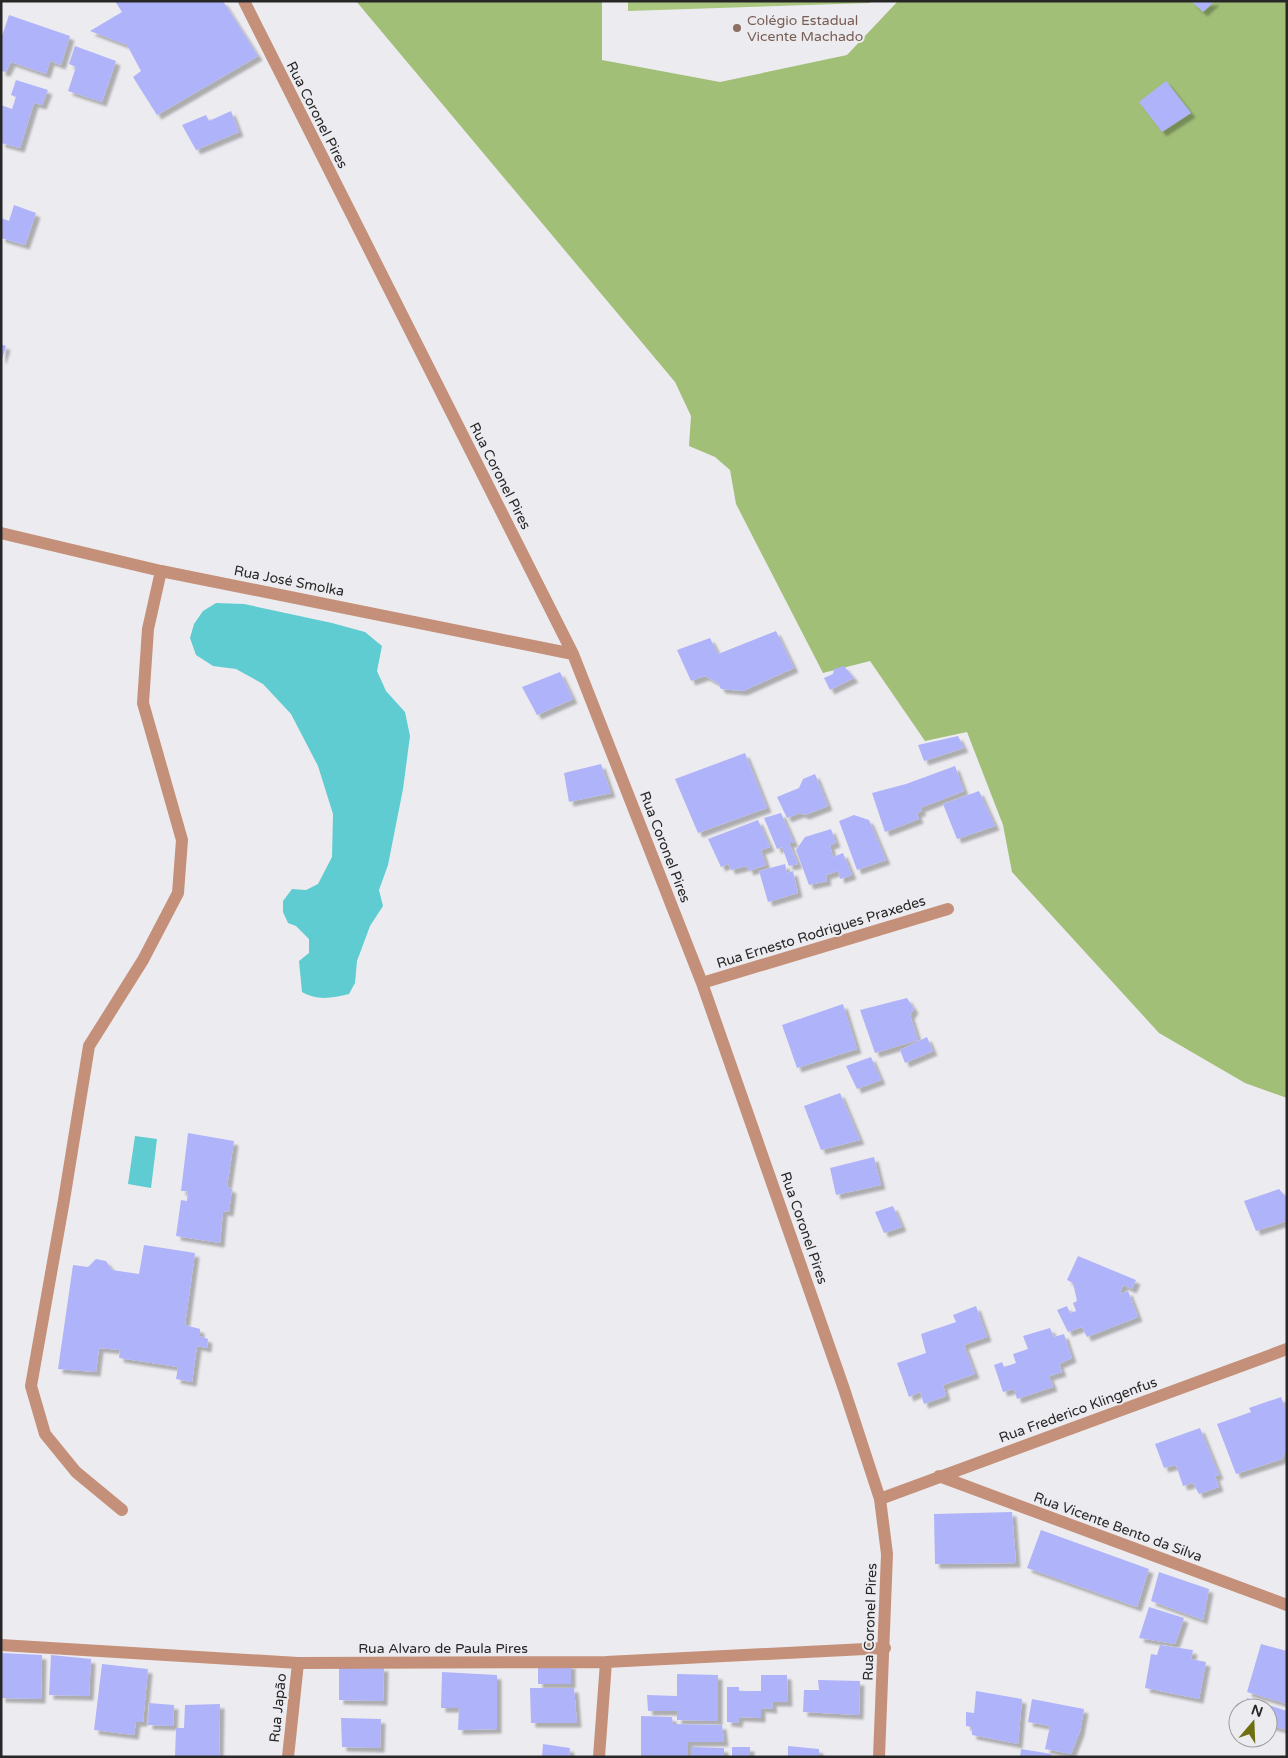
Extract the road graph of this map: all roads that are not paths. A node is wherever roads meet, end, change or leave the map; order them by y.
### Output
1 (244, 1) edge
2 (1, 533) edge
3 (161, 571) junction
4 (573, 654) junction
5 (948, 908) dead end
6 (702, 983) junction
7 (1287, 1349) edge
8 (939, 1476) junction
9 (880, 1499) junction
10 (122, 1510) dead end
11 (1287, 1606) edge
12 (1, 1645) edge
13 (884, 1648) junction
14 (606, 1662) junction
15 (298, 1663) junction
16 (288, 1757) edge
17 (599, 1757) edge
18 (880, 1757) edge

1 - 4 street, Rua Coronel Pires
2 - 3 street, Rua José Smolka
3 - 4 street, Rua José Smolka
3 - 10 street
4 - 6 street, Rua Coronel Pires
5 - 6 street, Rua Ernesto Rodrigues Praxedes
6 - 9 street, Rua Coronel Pires
7 - 8 street, Rua Frederico Klingenfus
8 - 9 street, Rua Frederico Klingenfus
8 - 11 street, Rua Vicente Bento da Silva
9 - 13 street, Rua Coronel Pires
12 - 15 street, Rua Alvaro de Paula Pires
13 - 14 street, Rua Alvaro de Paula Pires
13 - 18 street, Rua Coronel Pires
14 - 15 street, Rua Alvaro de Paula Pires
14 - 17 street
15 - 16 street, Rua Japão

